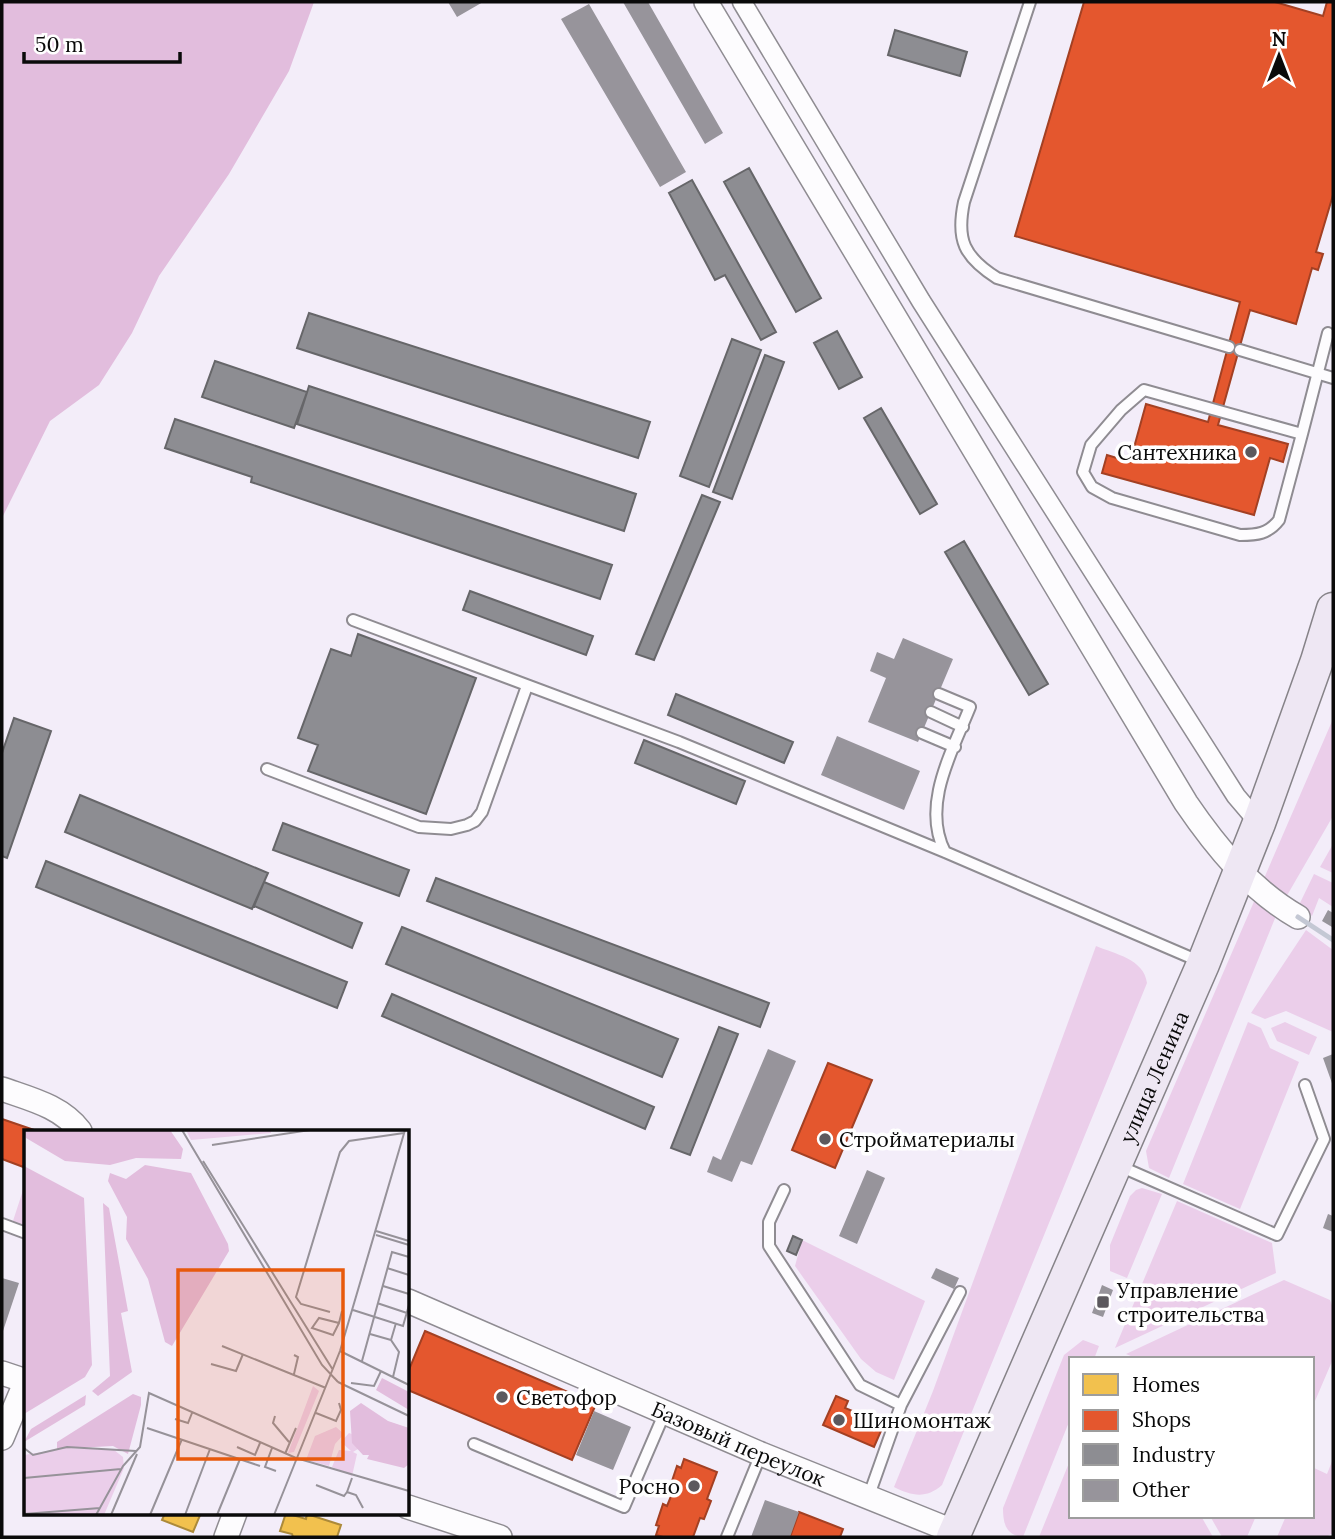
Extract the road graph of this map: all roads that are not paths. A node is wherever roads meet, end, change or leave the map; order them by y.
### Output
1 (706, 2) edge
2 (742, 2) edge
3 (1030, 2) edge
4 (1328, 333) dead end
5 (1319, 373) junction
6 (1333, 379) edge
7 (1302, 434) junction
8 (1333, 609) edge
9 (353, 620) dead end
10 (527, 686) junction
11 (939, 694) dead end
12 (931, 712) dead end
13 (962, 727) junction
14 (922, 733) dead end
15 (955, 747) junction
16 (267, 769) dead end
17 (1259, 823) junction
18 (945, 852) junction
19 (1240, 872) junction
20 (1298, 917) dead end
21 (1203, 964) junction
22 (1304, 1085) dead end
23 (2, 1089) edge
24 (79, 1130) edge
25 (1115, 1164) junction
26 (784, 1189) dead end
27 (2, 1224) edge
28 (24, 1232) edge
29 (960, 1292) dead end
30 (410, 1302) edge
31 (2, 1373) edge
32 (24, 1380) edge
33 (24, 1386) edge
34 (901, 1405) junction
35 (665, 1412) junction
36 (2, 1438) edge
37 (474, 1444) dead end
38 (761, 1454) junction
39 (868, 1498) junction
40 (410, 1508) edge
41 (235, 1514) edge
42 (958, 1536) edge
43 (226, 1537) edge
44 (498, 1537) edge
45 (727, 1537) edge

1 - 19 street
2 - 17 street
3 - 5 lane
4 - 5 lane
5 - 6 lane
5 - 7 lane
7 - 7 lane
8 - 17 main road, улица Ленина
9 - 10 lane
10 - 16 lane
10 - 18 lane
11 - 13 lane
12 - 13 lane
13 - 15 lane
14 - 15 lane
15 - 18 lane
17 - 19 main road, улица Ленина
18 - 21 lane
19 - 20 street
19 - 21 main road, улица Ленина
21 - 25 main road, улица Ленина
22 - 25 lane
23 - 24 street
25 - 42 main road, улица Ленина
26 - 34 lane
27 - 28 lane
29 - 34 lane
30 - 35 street, Базовый переулок
31 - 32 street
33 - 36 street
34 - 39 lane
35 - 37 lane
35 - 38 street, Базовый переулок
38 - 39 street, Базовый переулок
38 - 45 lane
39 - 42 street, Базовый переулок
40 - 44 street
41 - 43 street

